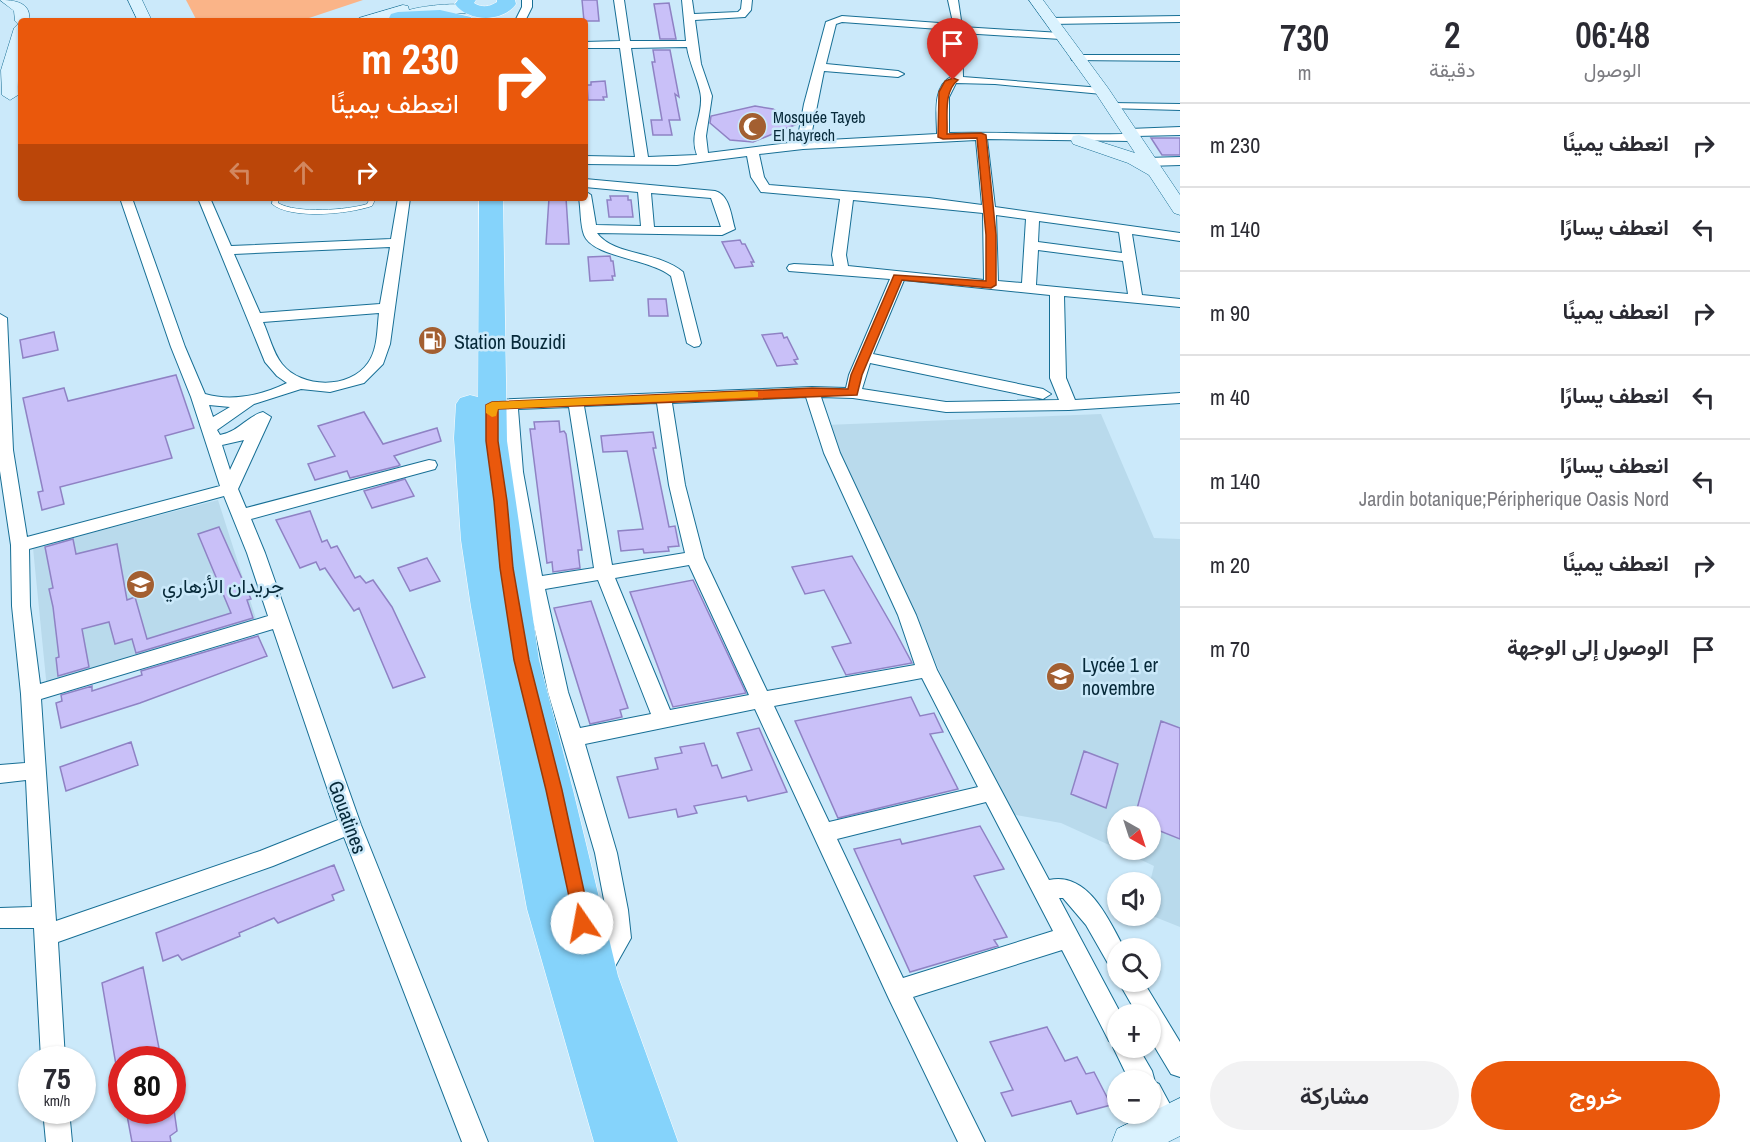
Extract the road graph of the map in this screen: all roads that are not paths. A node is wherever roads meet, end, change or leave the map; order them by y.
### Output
1 (6, 0) edge
2 (135, 0) edge
3 (441, 0) edge
4 (527, 0) edge
5 (619, 0) edge
6 (687, 0) edge
7 (747, 0) edge
8 (953, 0) edge
9 (1036, 0) edge
10 (503, 9) edge
11 (469, 12) edge
12 (403, 13) edge
13 (690, 17) junction
14 (22, 18) edge
15 (144, 18) edge
16 (379, 18) edge
17 (522, 18) edge
18 (1180, 19) edge
19 (1050, 21) junction
20 (939, 26) dead end
21 (958, 30) junction
22 (1061, 36) junction
23 (625, 44) junction
24 (691, 44) junction
25 (18, 45) edge
26 (588, 45) edge
27 (1077, 58) junction
28 (1175, 58) edge
29 (820, 68) junction
30 (1180, 73) edge
31 (898, 74) dead end
32 (957, 80) junction
33 (1102, 91) junction
34 (9, 96) edge
35 (1180, 107) edge
36 (1115, 112) junction
37 (1180, 131) edge
38 (981, 135) junction
39 (943, 137) junction
40 (1077, 138) junction
41 (1132, 138) junction
42 (803, 145) junction
43 (753, 152) junction
44 (704, 158) junction
45 (588, 161) edge
46 (642, 161) junction
47 (1180, 161) edge
48 (1147, 162) junction
49 (1162, 180) junction
50 (588, 183) edge
51 (644, 188) junction
52 (847, 196) junction
53 (127, 201) edge
54 (205, 201) edge
55 (276, 201) edge
56 (372, 201) edge
57 (404, 201) edge
58 (474, 201) edge
59 (491, 201) edge
60 (586, 201) edge
61 (1180, 209) edge
62 (989, 210) junction
63 (1033, 216) junction
64 (590, 229) junction
65 (1125, 229) junction
66 (648, 231) junction
67 (1180, 237) edge
68 (398, 243) junction
69 (1031, 245) junction
70 (225, 250) junction
71 (1130, 258) junction
72 (794, 268) dead end
73 (842, 270) junction
74 (898, 277) junction
75 (991, 285) junction
76 (1029, 288) junction
77 (1057, 291) junction
78 (1136, 299) junction
79 (1180, 303) edge
80 (387, 308) junction
81 (0, 318) edge
82 (254, 318) junction
83 (694, 343) dead end
84 (864, 357) junction
85 (1058, 378) junction
86 (293, 387) junction
87 (812, 392) junction
88 (853, 393) junction
89 (199, 397) junction
90 (258, 397) junction
91 (1180, 398) edge
92 (664, 399) junction
93 (1040, 400) junction
94 (576, 404) junction
95 (501, 405) junction
96 (1069, 405) junction
97 (263, 417) junction
98 (210, 434) junction
99 (2, 450) edge
100 (429, 465) dead end
101 (230, 489) junction
102 (240, 516) junction
103 (20, 544) junction
104 (695, 558) junction
105 (604, 573) junction
106 (536, 584) junction
107 (279, 620) junction
108 (927, 670) junction
109 (31, 694) junction
110 (761, 700) junction
111 (664, 720) junction
112 (573, 738) junction
113 (34, 771) junction
114 (0, 774) edge
115 (992, 792) junction
116 (350, 825) junction
117 (823, 833) junction
118 (1042, 892) junction
119 (0, 918) edge
120 (46, 926) junction
121 (1066, 939) junction
122 (1107, 941) edge
123 (596, 976) junction
124 (897, 991) junction
125 (1107, 1013) edge
126 (1161, 1033) edge
127 (52, 1046) edge
128 (1180, 1065) edge
129 (1166, 1111) edge
130 (57, 1124) edge
131 (59, 1142) edge
132 (475, 1142) edge
133 (618, 1142) edge
134 (654, 1142) edge
135 (972, 1142) edge
136 (1130, 1142) edge

1 - 14 street
2 - 15 street
3 - 12 street
4 - 17 street
5 - 23 street
6 - 13 street
7 - 13 street
8 - 21 street
9 - 19 street
10 - 11 highway
11 - 12 highway
12 - 16 street
13 - 24 street
18 - 19 street
19 - 22 street
20 - 29 street
21 - 22 street
21 - 32 street
22 - 27 street
23 - 24 street
23 - 26 street
23 - 46 street
24 - 44 street
25 - 34 street
27 - 28 street
27 - 33 street
28 - 30 street
29 - 31 street
29 - 42 street
32 - 33 street
32 - 39 street
33 - 36 street
35 - 36 street
36 - 40 street
36 - 41 street
37 - 41 street
38 - 39 street
38 - 40 street
38 - 62 street
39 - 42 street
40 - 41 street
40 - 49 street
41 - 48 street
42 - 43 street
43 - 44 street
43 - 52 street
44 - 46 street
45 - 46 street
47 - 48 street
48 - 49 street
49 - 61 street
50 - 51 street
51 - 66 street
51 - 66 street
52 - 62 street
52 - 73 street
53 - 89 street, Gouatines
54 - 70 street
55 - 56 lane
57 - 68 street
58 - 133 highway
59 - 95 highway
60 - 64 street
62 - 63 street
62 - 75 street
63 - 65 street
63 - 69 street
64 - 66 street
64 - 83 street
65 - 67 street
65 - 71 street
68 - 70 street
68 - 80 street
69 - 71 street
69 - 76 street
70 - 82 street
71 - 78 street
72 - 73 street
73 - 74 street
74 - 75 street
74 - 84 street
75 - 76 street
76 - 77 street
77 - 78 street
77 - 85 street
78 - 79 street
80 - 82 street
80 - 86 street
81 - 99 street
82 - 86 street
84 - 88 street
84 - 93 street
85 - 93 street
85 - 96 street
86 - 90 street
86 - 97 street
87 - 88 street
87 - 92 street
87 - 108 street
88 - 93 street
89 - 90 street
89 - 98 street, Gouatines
90 - 98 street
91 - 96 street
92 - 94 street
92 - 104 street
93 - 96 street
94 - 95 street
94 - 105 street
95 - 106 street
95 - 123 highway
97 - 98 street
97 - 101 street
98 - 101 street, Gouatines
99 - 103 street
100 - 102 street
101 - 102 street, Gouatines
101 - 103 street
102 - 107 street, Gouatines
103 - 109 street
104 - 105 street
104 - 110 street
105 - 106 street
105 - 111 street
106 - 112 street
107 - 109 street
107 - 116 street, Gouatines
108 - 110 street
108 - 115 street
109 - 113 street
110 - 111 street
110 - 117 street
111 - 112 street
112 - 123 street
113 - 114 street
113 - 120 street
115 - 117 street
115 - 118 street
116 - 120 street
116 - 132 street, Gouatines
117 - 124 street
118 - 121 street
118 - 122 street
119 - 120 street
120 - 127 street
121 - 124 street
121 - 125 street
123 - 134 highway
124 - 135 street
126 - 128 street
129 - 136 street
130 - 131 street

